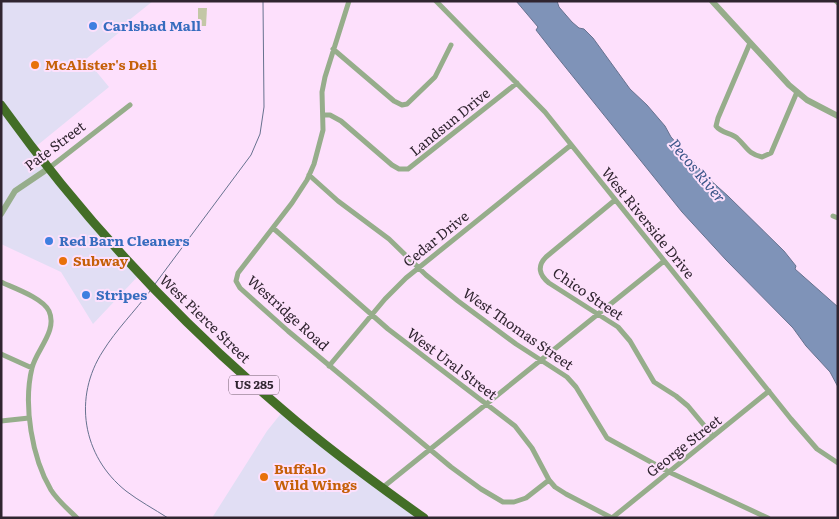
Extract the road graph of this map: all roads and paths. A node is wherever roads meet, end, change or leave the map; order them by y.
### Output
1 (349, 1) edge
2 (436, 1) edge
3 (713, 2) edge
4 (750, 43) junction
5 (450, 45) dead end
6 (334, 49) junction
7 (517, 83) junction
8 (797, 92) junction
9 (1, 105) edge
10 (130, 105) dead end
11 (323, 115) junction
12 (838, 116) edge
13 (572, 145) junction
14 (48, 168) junction
15 (309, 176) junction
16 (615, 200) junction
17 (1, 214) edge
18 (273, 228) junction
19 (664, 261) junction
20 (418, 267) junction
21 (1, 282) edge
22 (598, 314) junction
23 (372, 315) junction
24 (1, 354) edge
25 (541, 360) junction
26 (329, 366) junction
27 (32, 368) junction
28 (769, 392) junction
29 (485, 404) junction
30 (30, 418) junction
31 (1, 421) edge
32 (713, 436) junction
33 (429, 449) junction
34 (838, 463) edge
35 (669, 472) junction
36 (549, 480) junction
37 (382, 488) junction
38 (74, 517) edge
39 (424, 518) edge
40 (612, 518) edge
41 (768, 518) edge

1 - 6 street, Westridge Road
2 - 7 street, West Riverside Drive
3 - 4 street
4 - 8 street
4 - 8 street
5 - 6 street
6 - 11 street, Westridge Road
7 - 11 street, Landsun Drive
7 - 13 street, West Riverside Drive
8 - 12 street
9 - 14 highway, West Pierce Street / US 285
10 - 14 street, Pate Street
11 - 15 street, Westridge Road
13 - 16 street, West Riverside Drive
13 - 20 street, Cedar Drive
14 - 17 street, Pate Street
14 - 37 highway, West Pierce Street / US 285
15 - 18 street, Westridge Road
15 - 20 street, West Thomas Street
16 - 19 street, West Riverside Drive
16 - 22 street, Chico Street
18 - 23 street, West Ural Street
18 - 26 street, Westridge Road
19 - 22 street
19 - 28 street, West Riverside Drive
20 - 23 street, Cedar Drive
20 - 25 street, West Thomas Street
21 - 27 street
22 - 25 street
22 - 32 street, Chico Street
23 - 26 street, Cedar Drive
23 - 29 street, West Ural Street
24 - 27 street
25 - 29 street
25 - 35 street, West Thomas Street
26 - 33 street, Westridge Road
27 - 30 street
28 - 32 street, George Street
28 - 34 street, West Riverside Drive
29 - 33 street
29 - 36 street, West Ural Street
30 - 31 street
30 - 38 street
32 - 35 street, George Street
33 - 36 street, Westridge Road
33 - 37 street
35 - 40 street, George Street
35 - 41 street, West Thomas Street
36 - 40 street, West Ural Street
37 - 39 highway, West Pierce Street / US 285

